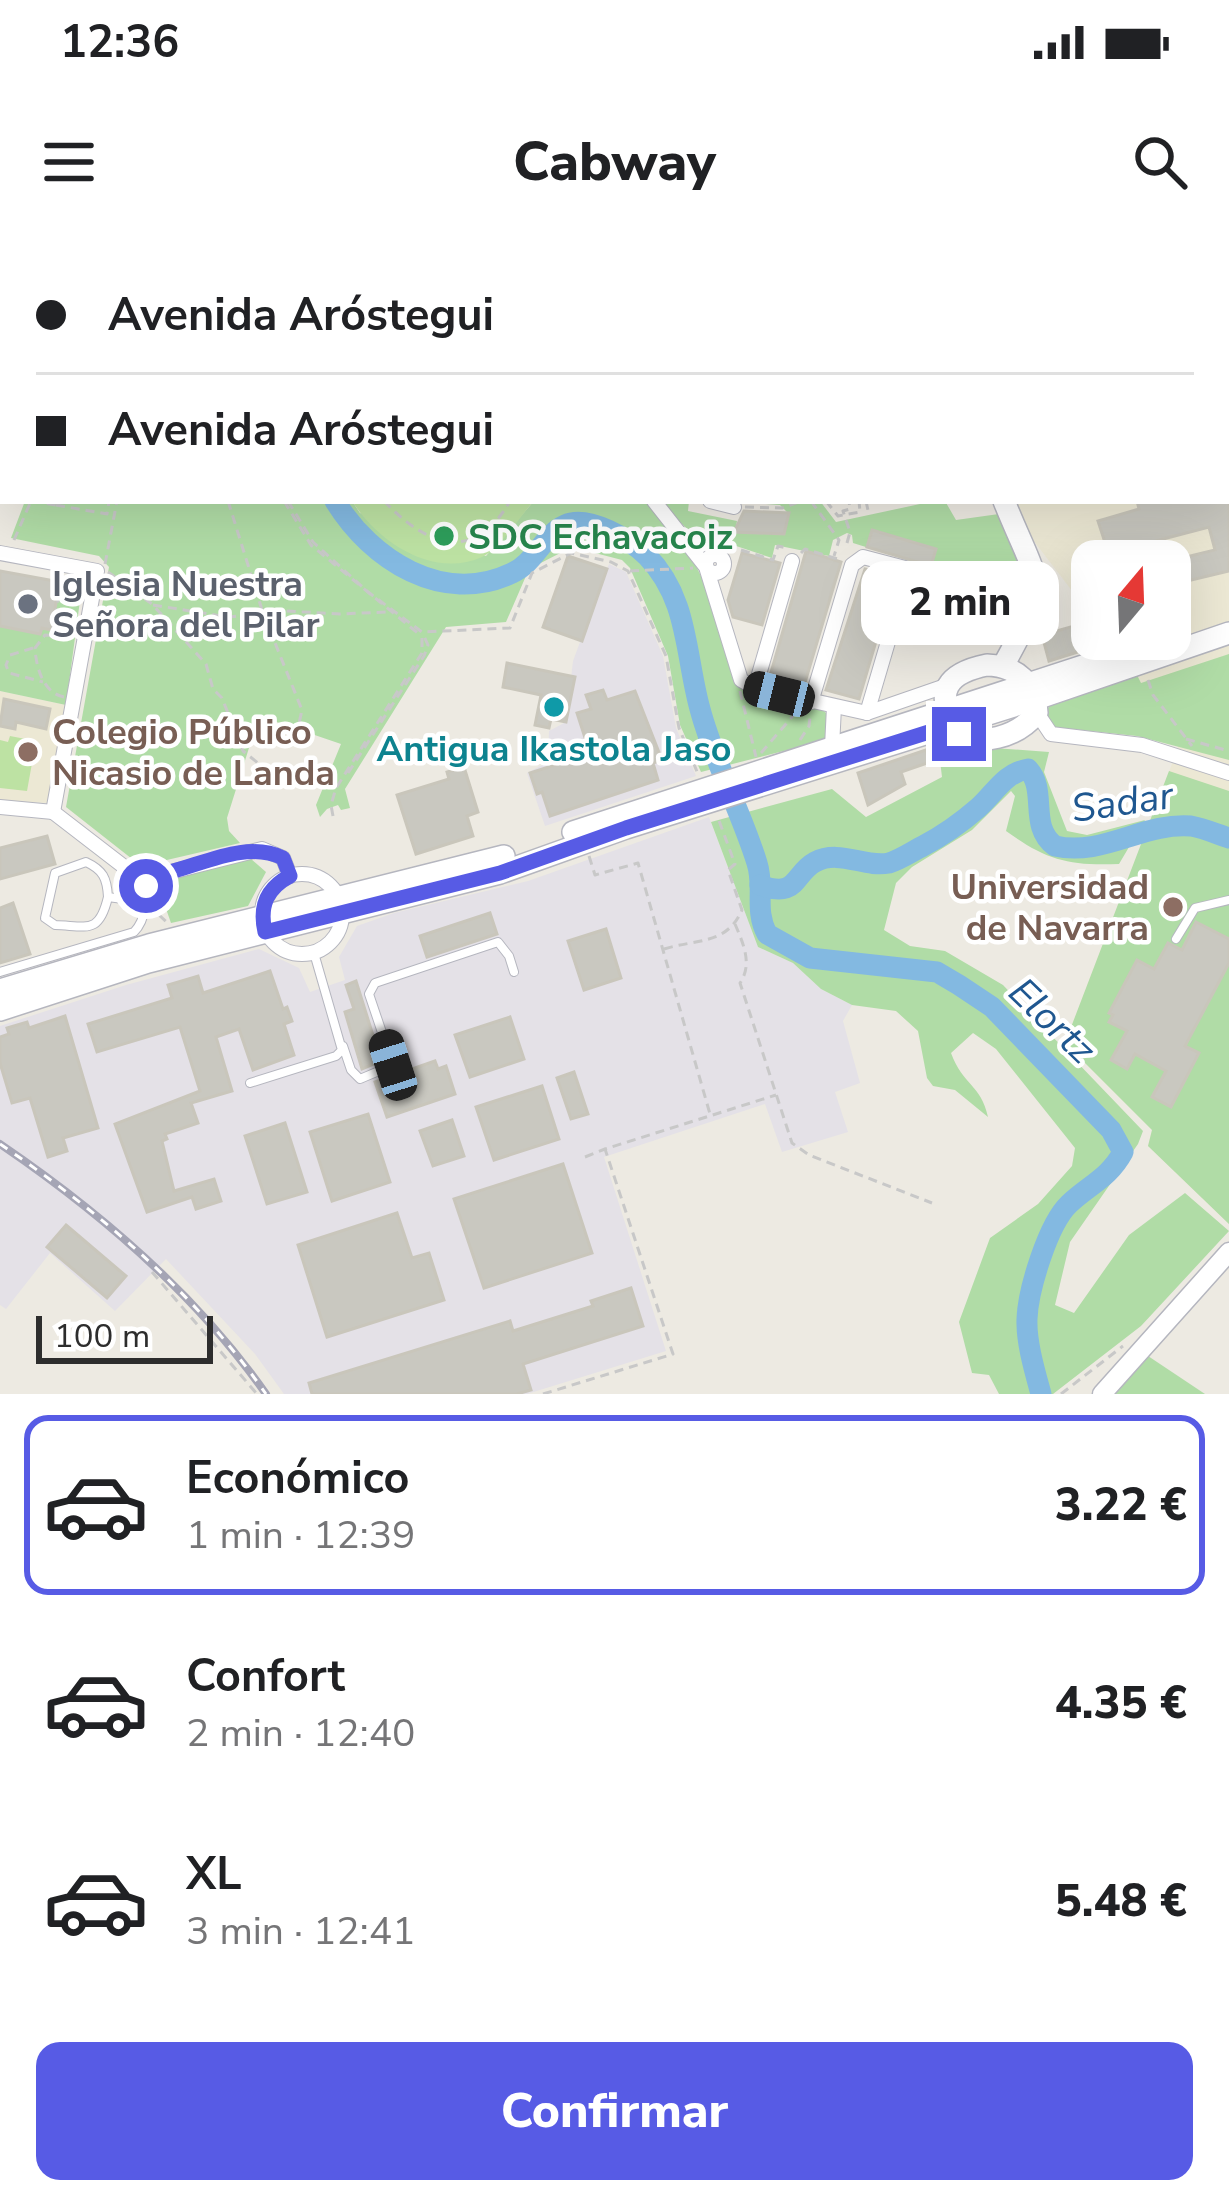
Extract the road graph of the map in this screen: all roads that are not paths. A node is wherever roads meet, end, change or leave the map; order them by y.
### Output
1 (656, 504) edge
2 (722, 504) edge
3 (1005, 504) edge
4 (734, 507) road end
5 (0, 553) edge
6 (792, 561) dead end
7 (1229, 618) edge
8 (1191, 630) edge
9 (1229, 633) edge
10 (1119, 660) edge
11 (1003, 666) junction
12 (948, 685) junction
13 (748, 689) junction
14 (1034, 698) junction
15 (811, 701) junction
16 (834, 707) junction
17 (867, 712) junction
18 (948, 718) junction
19 (832, 747) junction
20 (1229, 773) edge
21 (765, 776) junction
22 (0, 807) edge
23 (53, 812) junction
24 (290, 876) junction
25 (143, 877) junction
26 (108, 897) junction
27 (1229, 901) edge
28 (145, 902) junction
29 (340, 906) junction
30 (263, 925) junction
31 (1176, 939) dead end
32 (314, 953) junction
33 (0, 972) edge
34 (514, 972) dead end
35 (0, 990) edge
36 (0, 1010) edge
37 (344, 1046) junction
38 (250, 1083) dead end
39 (1229, 1252) edge
40 (1102, 1394) edge

1 - 13 street
2 - 4 street
3 - 11 main road
5 - 23 street
6 - 13 street
7 - 8 main road
9 - 14 main road
10 - 14 main road
11 - 12 main road
11 - 14 main road
12 - 17 street
12 - 18 main road
13 - 15 street
14 - 18 main road
14 - 18 main road
14 - 20 street
15 - 16 street
15 - 17 street
16 - 17 street
16 - 19 street
18 - 19 main road
18 - 21 main road
19 - 21 main road
21 - 29 main road
22 - 23 street
23 - 25 street
24 - 25 street
24 - 29 street
24 - 30 street
25 - 28 lane
26 - 26 lane
26 - 28 lane
27 - 31 lane
28 - 33 lane
29 - 30 main road
29 - 32 street
30 - 32 street
30 - 35 main road
30 - 36 main road
32 - 37 lane
34 - 37 lane
37 - 38 lane
39 - 40 street

